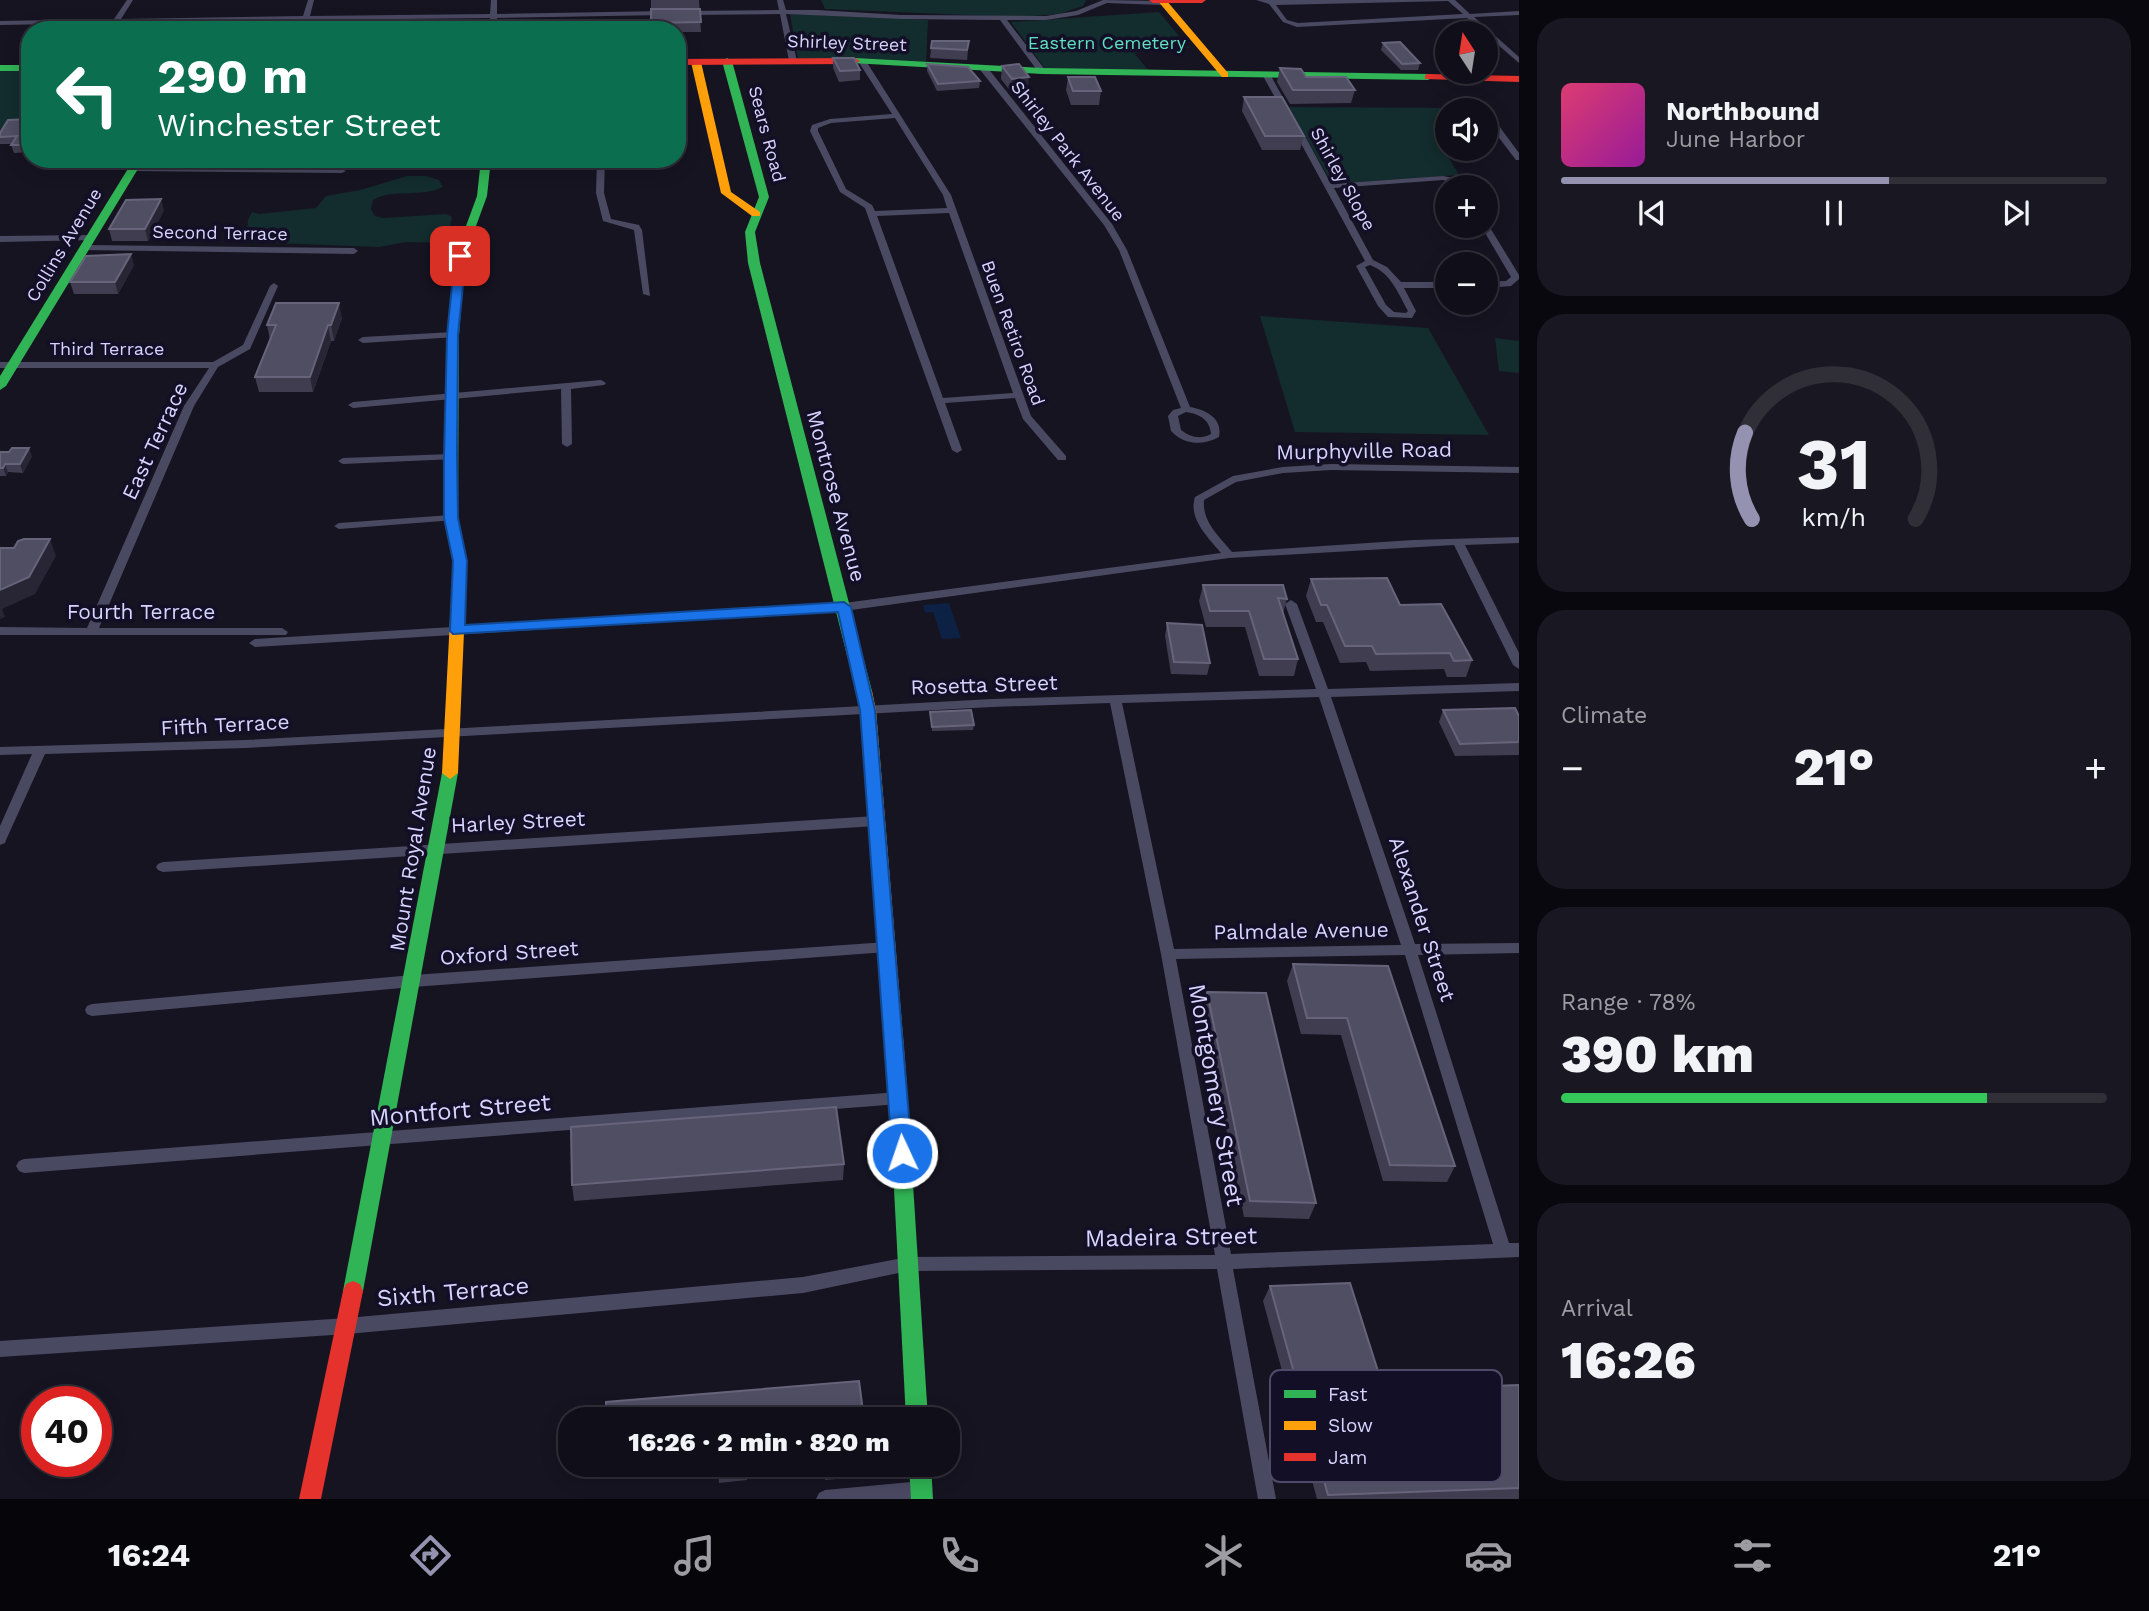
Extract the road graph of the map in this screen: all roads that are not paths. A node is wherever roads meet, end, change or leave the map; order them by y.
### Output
1 (130, 0) edge
2 (312, 0) edge
3 (494, 0) edge
4 (780, 0) edge
5 (1202, 0) edge
6 (1259, 0) edge
7 (1446, 0) edge
8 (1451, 0) edge
9 (1159, 1) edge
10 (1271, 3) junction
11 (784, 12) junction
12 (1519, 13) edge
13 (1468, 15) junction
14 (493, 16) junction
15 (307, 18) junction
16 (1003, 19) junction
17 (117, 21) edge
18 (164, 21) edge
19 (306, 21) edge
20 (493, 21) edge
21 (21, 24) edge
22 (1, 25) edge
23 (727, 61) junction
24 (793, 61) junction
25 (862, 61) junction
26 (1519, 61) edge
27 (686, 62) edge
28 (696, 62) junction
29 (0, 68) edge
30 (21, 68) edge
31 (984, 69) junction
32 (1042, 71) junction
33 (1225, 75) junction
34 (1267, 76) junction
35 (1519, 79) edge
36 (895, 116) junction
37 (1498, 130) edge
38 (1518, 155) edge
39 (134, 168) edge
40 (254, 168) edge
41 (485, 168) edge
42 (601, 168) edge
43 (342, 171) dead end
44 (1435, 179) edge
45 (1330, 187) junction
46 (952, 210) junction
47 (756, 214) junction
48 (872, 214) junction
49 (1492, 238) edge
50 (0, 239) edge
51 (88, 243) junction
52 (354, 250) dead end
53 (1370, 262) junction
54 (1397, 285) junction
55 (1435, 285) edge
56 (1498, 285) edge
57 (274, 286) dead end
58 (648, 294) dead end
59 (453, 335) junction
60 (363, 340) dead end
61 (6, 365) edge
62 (215, 365) junction
63 (601, 383) dead end
64 (0, 386) edge
65 (566, 386) junction
66 (1018, 396) junction
67 (453, 398) junction
68 (939, 401) junction
69 (353, 405) dead end
70 (1186, 409) junction
71 (568, 444) dead end
72 (957, 450) dead end
73 (451, 457) junction
74 (1062, 458) dead end
75 (343, 461) dead end
76 (1519, 470) edge
77 (451, 518) junction
78 (339, 526) dead end
79 (1519, 540) edge
80 (1458, 542) junction
81 (1229, 555) junction
82 (1291, 604) dead end
83 (844, 607) junction
84 (0, 631) edge
85 (92, 631) junction
86 (458, 631) junction
87 (282, 632) dead end
88 (255, 643) dead end
89 (1519, 665) edge
90 (1519, 687) edge
91 (1325, 693) junction
92 (1115, 699) junction
93 (868, 710) junction
94 (452, 734) junction
95 (0, 751) edge
96 (40, 751) junction
97 (876, 821) junction
98 (0, 839) edge
99 (437, 848) junction
100 (163, 867) dead end
101 (887, 947) junction
102 (1519, 948) edge
103 (1410, 950) junction
104 (1168, 954) junction
105 (413, 981) junction
106 (92, 1010) dead end
107 (899, 1098) junction
108 (380, 1139) junction
109 (24, 1166) dead end
110 (1511, 1250) edge
111 (1222, 1262) junction
112 (908, 1265) junction
113 (347, 1326) junction
114 (0, 1349) edge
115 (916, 1407) edge
116 (921, 1477) edge
117 (922, 1495) edge
118 (310, 1499) edge
119 (825, 1499) edge
120 (1267, 1499) edge

1 - 17 street
2 - 15 street
3 - 14 street
4 - 11 street
5 - 9 main road
6 - 10 street
7 - 10 street
8 - 13 street
9 - 16 street
9 - 33 main road
10 - 13 street
11 - 14 street
11 - 16 street
11 - 24 street
12 - 13 street
13 - 26 street
14 - 15 street
14 - 20 street
15 - 18 street
15 - 19 street
16 - 32 street
21 - 22 street
23 - 24 main road, Shirley Street
23 - 28 main road, Shirley Street
23 - 47 main road, Sears Road
24 - 25 main road, Shirley Street
25 - 31 main road, Shirley Street
25 - 36 street, Buen Retiro Road
27 - 28 main road, Shirley Street
28 - 47 main road
29 - 30 main road
31 - 32 main road, Shirley Street
31 - 70 street, Shirley Park Avenue
32 - 33 main road, Shirley Street
33 - 34 main road, Shirley Street
34 - 35 main road, Shirley Street
34 - 45 street, Shirley Slope
36 - 46 street, Buen Retiro Road
36 - 48 street
37 - 38 street
39 - 51 main road, Collins Avenue
40 - 43 street
41 - 59 main road, Mount Royal Avenue
42 - 58 street
44 - 45 street
45 - 53 street, Shirley Slope
46 - 48 street
46 - 66 street, Buen Retiro Road
47 - 83 main road, Montrose Avenue
48 - 68 street
49 - 56 street
50 - 51 street, Second Terrace
51 - 52 street, Second Terrace
51 - 61 main road, Collins Avenue
53 - 54 street, Shirley Slope
53 - 54 street, Shirley Slope
54 - 55 street
57 - 62 street, East Terrace
59 - 60 street
59 - 67 main road, Mount Royal Avenue
61 - 62 street, Third Terrace
61 - 64 main road, Collins Avenue
62 - 85 street, East Terrace
63 - 65 street
65 - 67 street
65 - 71 street
66 - 68 street
66 - 74 street, Buen Retiro Road
67 - 69 street
67 - 73 main road, Mount Royal Avenue
68 - 72 street
70 - 70 street
73 - 75 street
73 - 77 main road, Mount Royal Avenue
76 - 81 street, Murphyville Road
77 - 78 street
77 - 86 main road, Mount Royal Avenue
79 - 80 street
80 - 81 street
80 - 89 street
81 - 83 street
82 - 91 street, Alexander Street
83 - 86 street
83 - 93 main road, Montrose Avenue
84 - 85 street, Fourth Terrace
85 - 87 street, Fourth Terrace
86 - 88 street
86 - 94 main road, Mount Royal Avenue
90 - 91 street, Rosetta Street
91 - 92 street, Rosetta Street
91 - 103 street, Alexander Street
92 - 93 street, Rosetta Street
92 - 104 street, Montgomery Street
93 - 94 street, Rosetta Street
93 - 97 main road, Montrose Avenue
94 - 96 street, Fifth Terrace
94 - 99 main road, Mount Royal Avenue
95 - 96 street, Fifth Terrace
96 - 98 street
97 - 99 street, Harley Street
97 - 101 main road, Montrose Avenue
99 - 100 street, Harley Street
99 - 105 main road, Mount Royal Avenue
101 - 105 street, Oxford Street
101 - 107 main road, Montrose Avenue
102 - 103 street, Palmdale Avenue
103 - 104 street, Palmdale Avenue
103 - 110 street, Alexander Street
104 - 111 street, Montgomery Street
105 - 106 street, Oxford Street
105 - 108 main road, Mount Royal Avenue
107 - 108 street, Montfort Street
107 - 112 main road, Montrose Avenue
108 - 109 street, Montfort Street
108 - 113 main road, Mount Royal Avenue
110 - 111 street, Madeira Street
111 - 112 street, Madeira Street
111 - 120 street, Montgomery Street
112 - 113 street, Sixth Terrace
112 - 115 main road, Montrose Avenue
113 - 114 street, Sixth Terrace
113 - 118 main road, Mount Royal Avenue
116 - 117 main road
117 - 119 street

